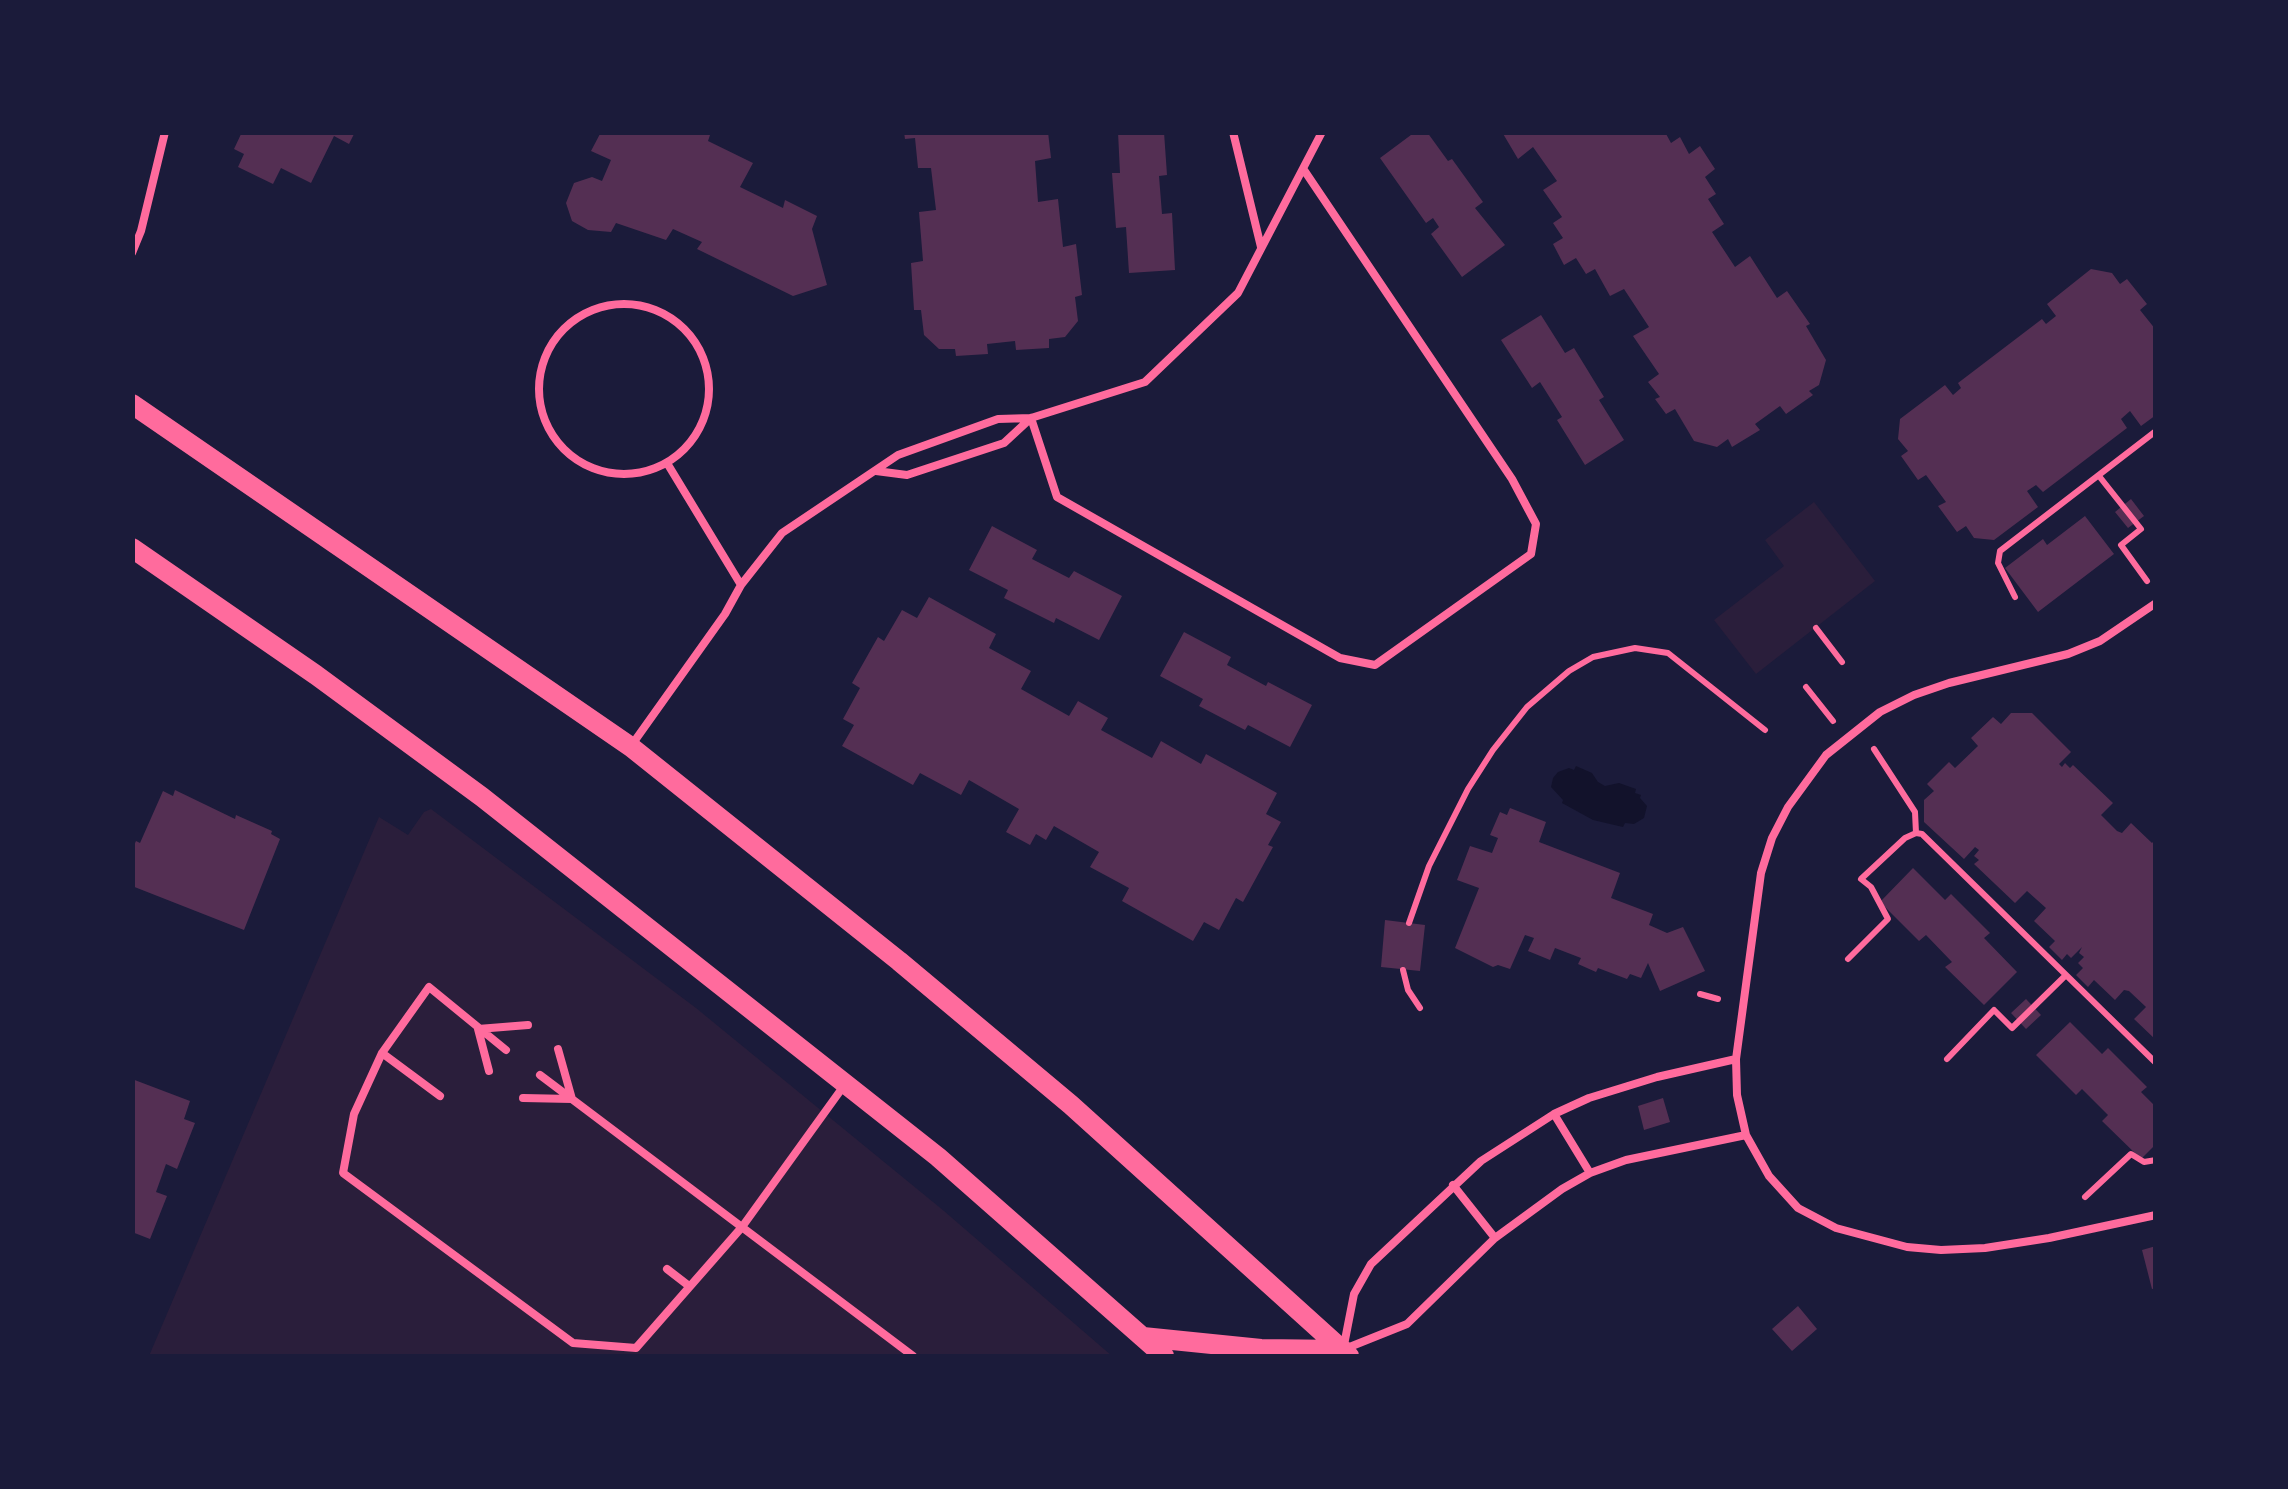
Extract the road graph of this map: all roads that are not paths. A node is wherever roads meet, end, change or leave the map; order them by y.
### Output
1 (164, 132) edge
2 (1233, 132) edge
3 (1322, 132) edge
4 (1304, 170) junction
5 (1261, 247) junction
6 (132, 252) edge
7 (132, 404) edge
8 (1032, 418) junction
9 (667, 463) junction
10 (876, 471) junction
11 (132, 548) edge
12 (741, 585) junction
13 (2156, 603) edge
14 (630, 747) junction
15 (528, 1025) dead end
16 (478, 1028) junction
17 (558, 1049) dead end
18 (506, 1050) dead end
19 (382, 1053) junction
20 (1736, 1058) junction
21 (488, 1071) dead end
22 (540, 1075) dead end
23 (846, 1084) junction
24 (440, 1096) dead end
25 (523, 1098) dead end
26 (572, 1099) junction
27 (1554, 1114) junction
28 (1746, 1135) junction
29 (1590, 1173) junction
30 (1453, 1185) junction
31 (2156, 1216) edge
32 (742, 1227) junction
33 (1495, 1238) junction
34 (667, 1269) dead end
35 (689, 1286) junction
36 (1143, 1337) junction
37 (1345, 1354) edge
38 (913, 1356) edge
39 (1164, 1356) edge

1 - 6 lane
2 - 5 lane
3 - 4 lane
4 - 5 lane
4 - 8 lane
5 - 8 lane
7 - 14 main road
8 - 10 lane
8 - 10 lane
9 - 9 lane
9 - 12 lane
10 - 12 lane
11 - 23 main road
12 - 14 lane
13 - 20 lane
14 - 37 main road
15 - 16 lane
16 - 18 lane
16 - 19 lane
16 - 21 lane
17 - 26 lane
19 - 24 lane
19 - 35 lane
20 - 27 lane
20 - 28 lane
22 - 26 lane
23 - 32 lane
23 - 36 main road
25 - 26 lane
26 - 32 lane
27 - 29 lane
27 - 30 lane
28 - 29 lane
28 - 31 lane
29 - 33 lane
30 - 33 lane
30 - 37 lane
32 - 35 lane
32 - 38 lane
33 - 37 lane
34 - 35 lane
36 - 37 main road
36 - 39 main road

